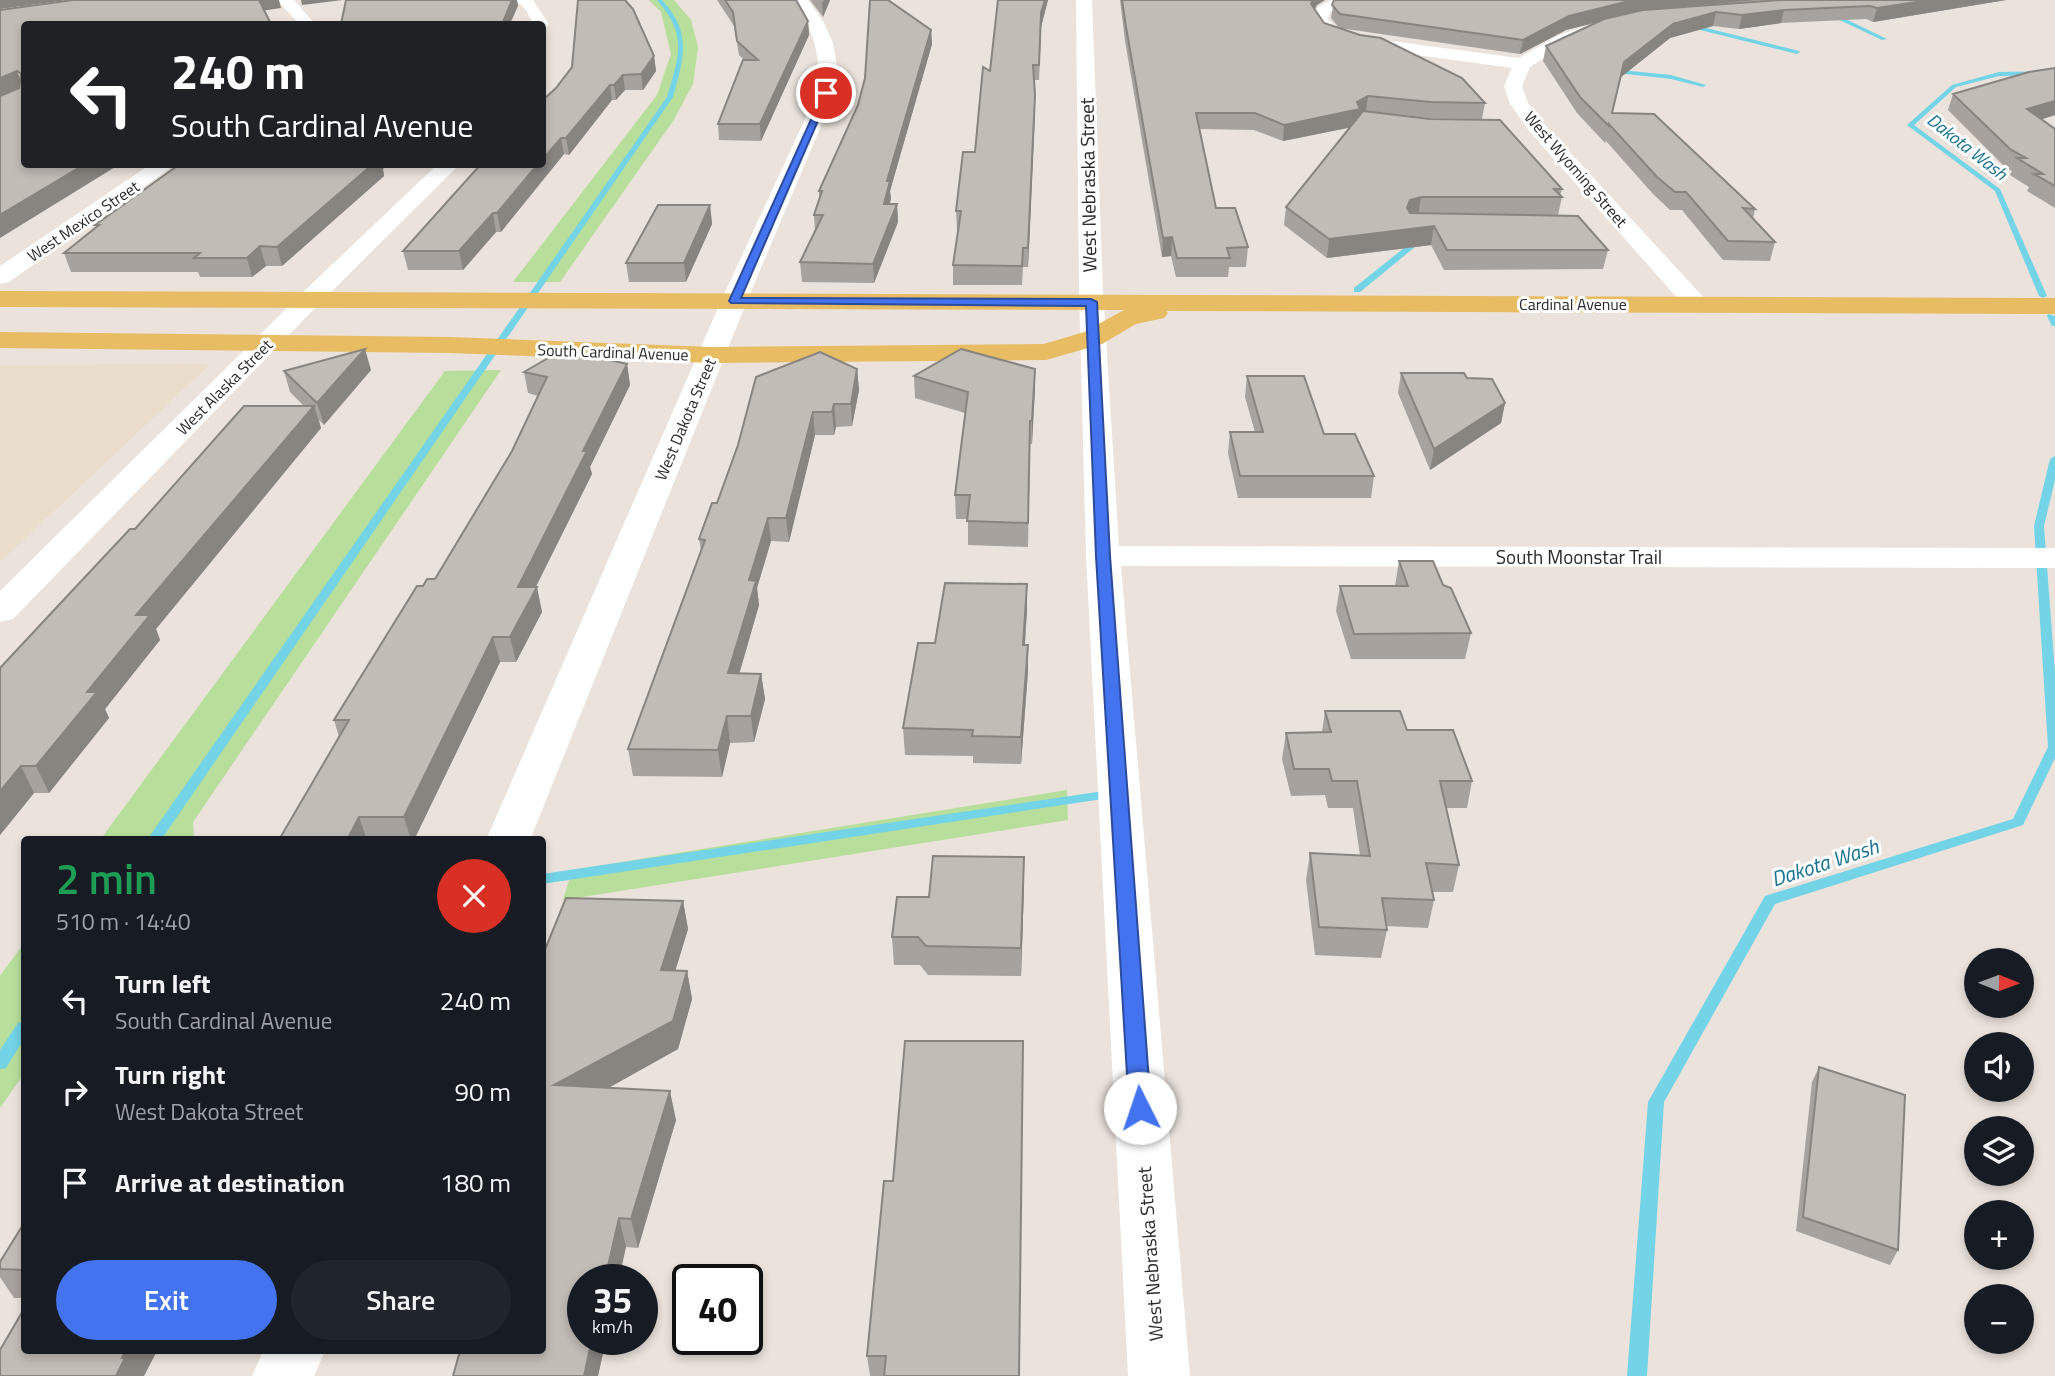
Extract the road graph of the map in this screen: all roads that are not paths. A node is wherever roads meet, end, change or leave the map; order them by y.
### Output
1 (285, 0) edge
2 (524, 0) edge
3 (800, 0) edge
4 (1084, 0) edge
5 (1342, 0) edge
6 (305, 21) edge
7 (538, 21) edge
8 (1616, 22) edge
9 (1359, 42) junction
10 (1329, 49) edge
11 (1522, 64) junction
12 (1510, 128) edge
13 (1537, 128) junction
14 (160, 168) edge
15 (446, 168) edge
16 (1597, 225) dead end
17 (1625, 225) junction
18 (0, 277) edge
19 (0, 299) edge
20 (310, 299) junction
21 (734, 301) junction
22 (1217, 303) joint
23 (1696, 304) junction
24 (2055, 306) edge
25 (1092, 320) junction
26 (0, 340) edge
27 (267, 343) junction
28 (712, 355) junction
29 (1103, 556) junction
30 (2055, 558) edge
31 (0, 611) edge
32 (510, 836) edge
33 (293, 1354) edge
34 (283, 1376) edge
35 (1159, 1376) edge

1 - 6 street
2 - 7 street
3 - 21 street, West Dakota Street
4 - 25 street, West Nebraska Street
5 - 9 street
8 - 11 street
9 - 10 street
9 - 11 street
11 - 13 street, West Wyoming Street
12 - 13 street
13 - 17 street, West Wyoming Street
14 - 18 street, West Mexico Street
15 - 20 street, West Alaska Street
16 - 17 street
17 - 23 street, West Wyoming Street
19 - 20 main road
20 - 21 main road
20 - 27 street, West Alaska Street
21 - 25 main road
21 - 28 street, West Dakota Street
22 - 23 main road, Cardinal Avenue
22 - 25 main road, South Cardinal Avenue
23 - 24 main road, Cardinal Avenue
25 - 28 main road, South Cardinal Avenue
25 - 29 street, West Nebraska Street
26 - 27 main road, South Cardinal Avenue
27 - 28 main road, South Cardinal Avenue
27 - 31 street, West Alaska Street
28 - 32 street, West Dakota Street
29 - 30 street, South Moonstar Trail
29 - 35 street, West Nebraska Street
33 - 34 street

